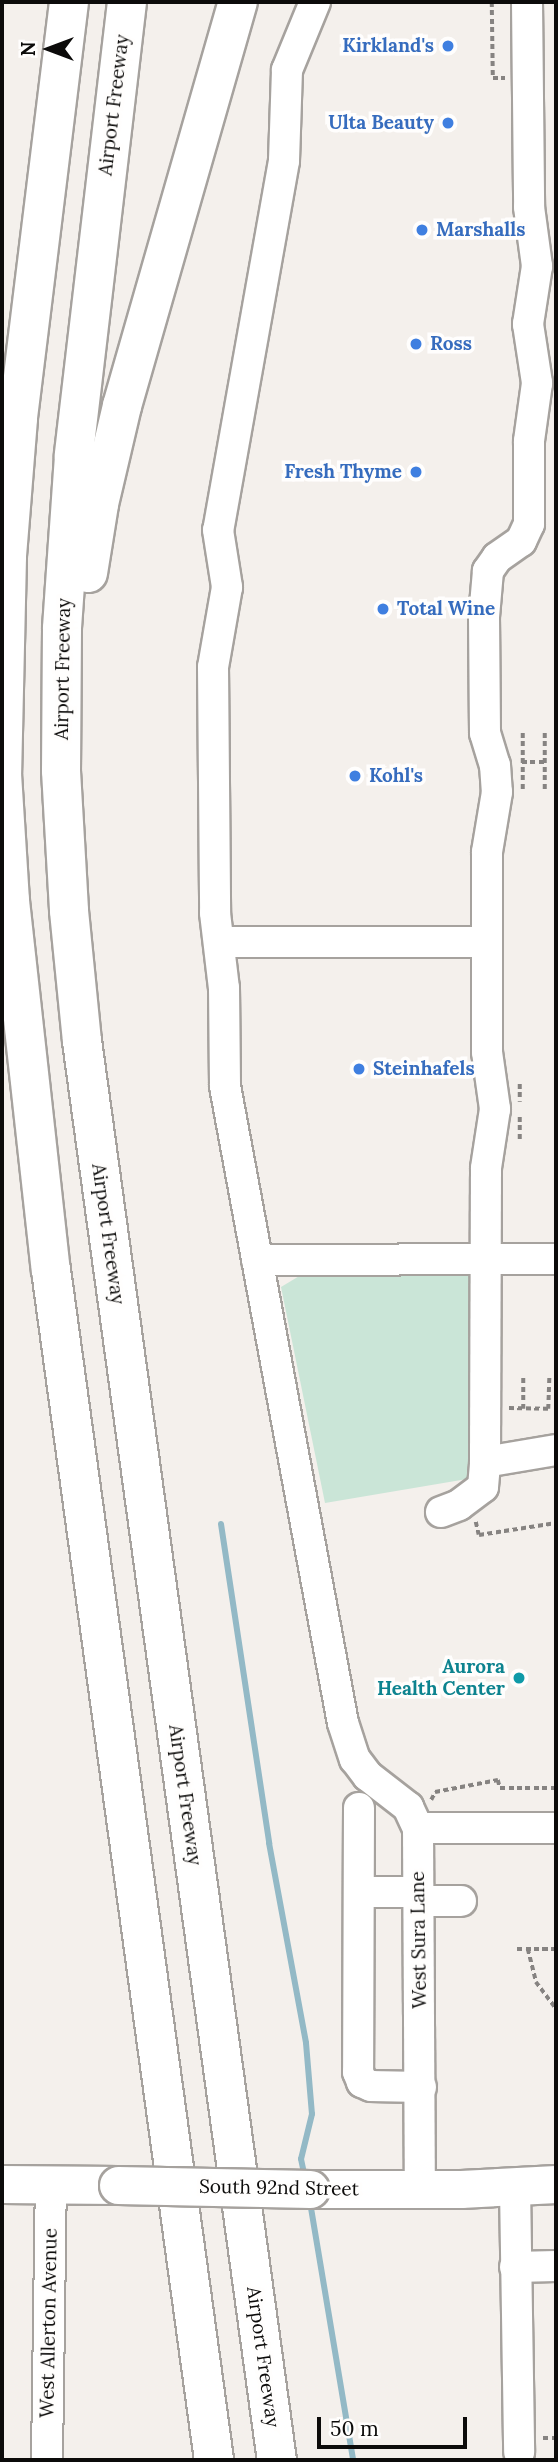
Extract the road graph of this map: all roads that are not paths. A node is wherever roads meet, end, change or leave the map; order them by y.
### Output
1 (69, 2) edge
2 (127, 2) edge
3 (238, 2) edge
4 (315, 2) edge
5 (527, 2) edge
6 (69, 911) junction
7 (219, 942) junction
8 (487, 942) junction
9 (2, 1047) edge
10 (556, 1259) edge
11 (257, 1260) junction
12 (485, 1260) junction
13 (51, 1270) junction
14 (556, 1450) edge
15 (485, 1462) junction
16 (441, 1512) dead end
17 (359, 1808) dead end
18 (418, 1828) junction
19 (556, 1828) edge
20 (359, 1892) junction
21 (418, 1897) junction
22 (461, 1901) dead end
23 (421, 2087) junction
24 (2, 2184) edge
25 (556, 2184) edge
26 (51, 2185) junction
27 (515, 2187) junction
28 (420, 2190) junction
29 (556, 2266) edge
30 (515, 2267) junction
31 (519, 2452) dead end
32 (47, 2460) edge
33 (214, 2460) edge
34 (277, 2460) edge

1 - 13 highway
2 - 6 highway, Airport Freeway
3 - 6 highway
4 - 7 street
5 - 8 street
6 - 34 highway, Airport Freeway
7 - 8 street
7 - 11 street
8 - 12 street
9 - 13 highway
10 - 12 street
11 - 12 street
11 - 18 street
12 - 15 street
13 - 33 highway
14 - 15 street
15 - 16 street
17 - 20 street
18 - 19 street
18 - 21 street, West Sura Lane
20 - 21 street
20 - 23 street
21 - 22 street
21 - 23 street, West Sura Lane
23 - 28 street, West Sura Lane
24 - 26 main road, South 92nd Street
25 - 27 main road, South 92nd Street
26 - 28 main road, South 92nd Street, bridge
26 - 32 street, West Allerton Avenue
27 - 28 main road, South 92nd Street
27 - 30 street
29 - 30 street
30 - 31 street

